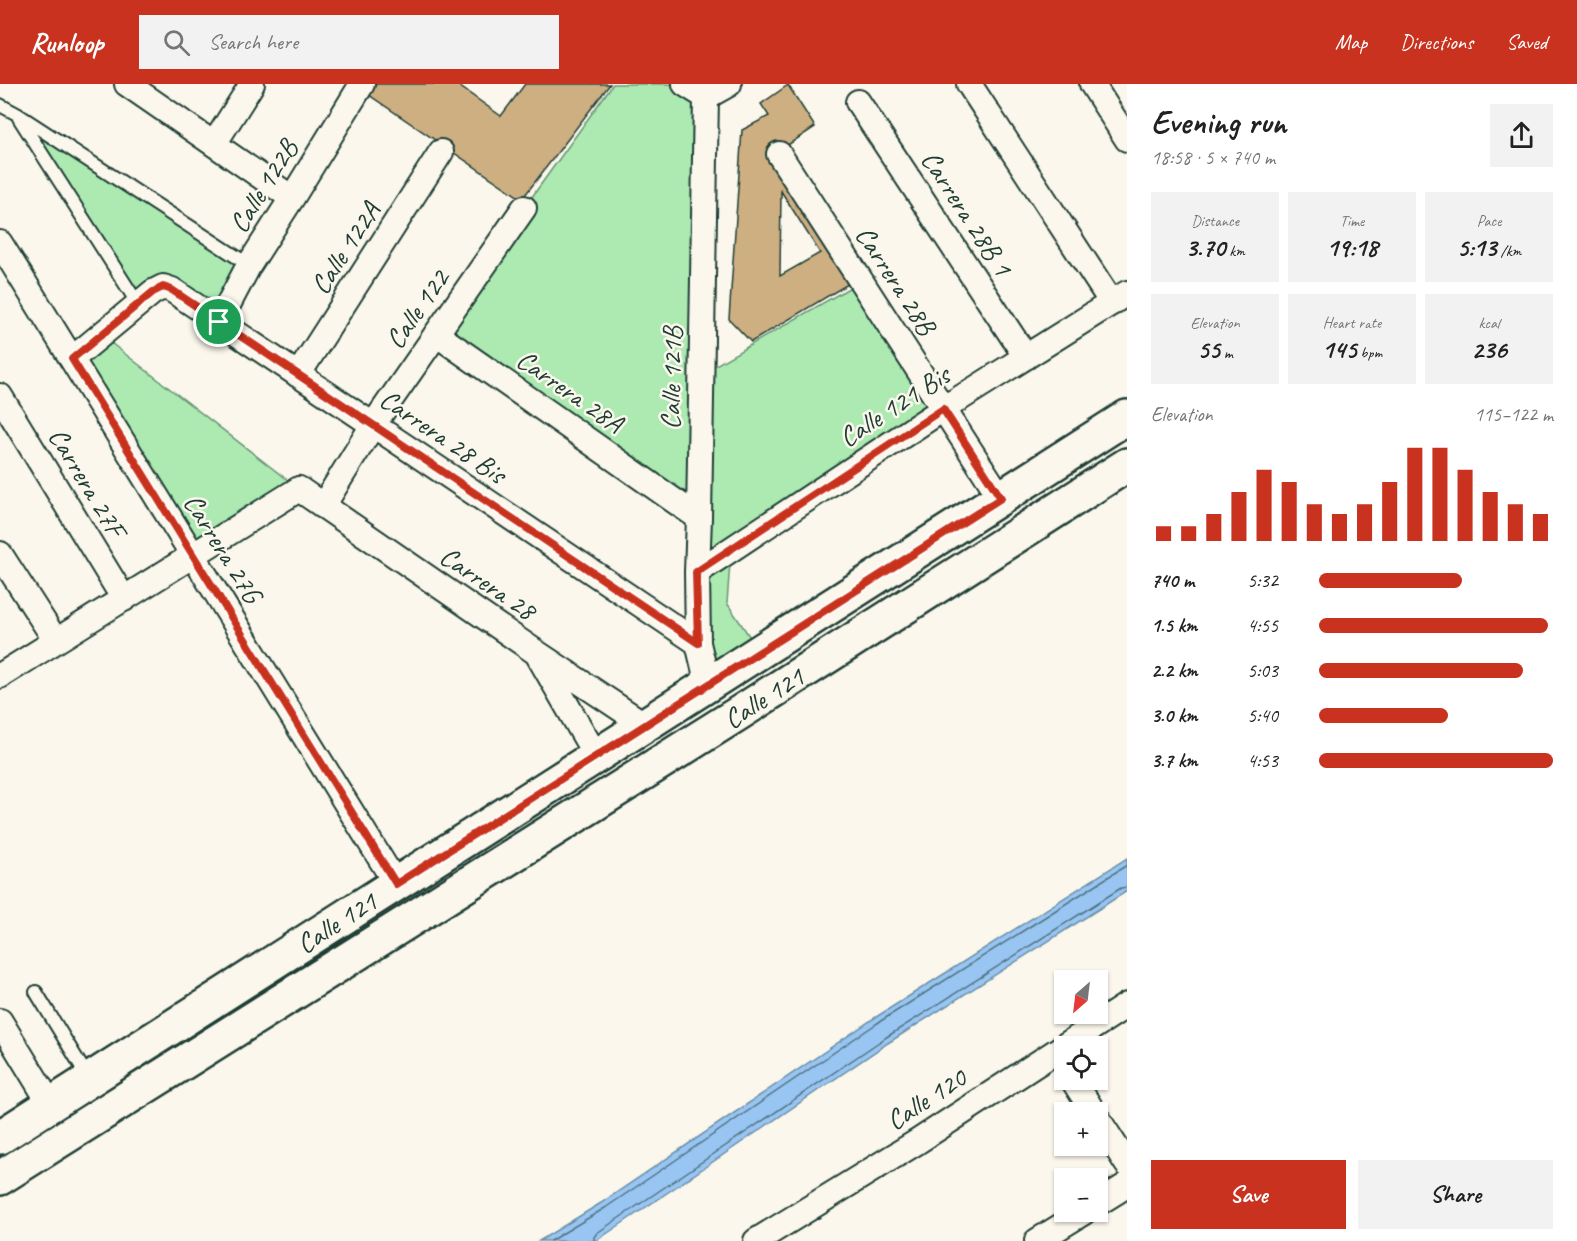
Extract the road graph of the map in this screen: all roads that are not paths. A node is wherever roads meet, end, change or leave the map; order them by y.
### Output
1 (127, 84) edge
2 (252, 84) edge
3 (362, 84) edge
4 (685, 84) edge
5 (729, 84) edge
6 (969, 84) edge
7 (1092, 84) edge
8 (706, 97) junction
9 (858, 102) dead end
10 (0, 105) edge
11 (17, 114) junction
12 (1127, 139) edge
13 (214, 144) junction
14 (441, 152) dead end
15 (780, 154) dead end
16 (292, 198) junction
17 (524, 208) dead end
18 (0, 243) edge
19 (249, 265) junction
20 (146, 298) junction
21 (1120, 298) edge
22 (219, 322) junction
23 (436, 334) junction
24 (1026, 357) junction
25 (72, 359) junction
26 (298, 375) junction
27 (0, 396) edge
28 (943, 409) junction
29 (1127, 417) edge
30 (373, 425) junction
31 (1127, 465) edge
32 (1001, 498) junction
33 (323, 506) junction
34 (699, 518) junction
35 (0, 554) edge
36 (193, 555) junction
37 (696, 572) junction
38 (124, 599) junction
39 (56, 641) junction
40 (698, 643) junction
41 (537, 653) junction
42 (0, 676) edge
43 (708, 685) junction
44 (645, 725) junction
45 (596, 756) junction
46 (396, 884) junction
47 (36, 992) dead end
48 (1127, 1005) edge
49 (0, 1021) edge
50 (1089, 1036) edge
51 (1054, 1063) edge
52 (89, 1080) junction
53 (51, 1105) junction
54 (1108, 1135) edge
55 (0, 1137) edge
56 (1127, 1164) edge
57 (0, 1178) edge
58 (1127, 1185) edge
59 (1108, 1197) edge
60 (1068, 1222) edge
61 (756, 1241) edge
62 (1037, 1241) edge

1 - 13 street
2 - 13 street
3 - 16 street, Calle 122B
4 - 8 street
5 - 8 street
6 - 21 street
7 - 12 street
8 - 34 street, Calle 121B
9 - 24 street, Carrera 28B 1
10 - 11 lane
11 - 19 lane
11 - 20 lane
13 - 16 street
14 - 26 street, Calle 122A
15 - 28 street, Carrera 28B
16 - 19 street, Calle 122B
17 - 23 street, Calle 122
18 - 25 street, Carrera 27G
19 - 22 street, Calle 122B
20 - 22 street, Carrera 28 Bis
20 - 25 street
21 - 24 street, Calle 121 Bis
22 - 26 street, Carrera 28 Bis
23 - 30 street, Calle 122
23 - 34 street, Carrera 28A
24 - 28 street, Calle 121 Bis
25 - 36 street, Carrera 27G
26 - 30 street, Carrera 28 Bis
27 - 38 street, Carrera 27F
28 - 32 street, Carrera 28B
28 - 37 street, Calle 121 Bis
29 - 32 street, Calle 121
30 - 33 street, Calle 122
30 - 40 street, Carrera 28 Bis
31 - 57 street, Calle 121
32 - 43 street, Calle 121
33 - 36 street, Carrera 28
33 - 41 street, Carrera 28
34 - 37 street, Calle 121B
35 - 39 street
36 - 38 street
36 - 46 street, Carrera 27G
37 - 40 street, Calle 121B
38 - 39 street
39 - 42 street
40 - 43 street, Calle 121B
41 - 44 street, Carrera 28
41 - 45 street
43 - 44 street, Calle 121
44 - 45 street, Calle 121
45 - 46 street, Calle 121
46 - 52 street, Calle 121
47 - 52 lane
48 - 50 street, Calle 120
49 - 53 street
51 - 61 street, Calle 120
52 - 53 street, Calle 121
53 - 55 street, Calle 121
54 - 56 street
58 - 59 street
60 - 62 street

